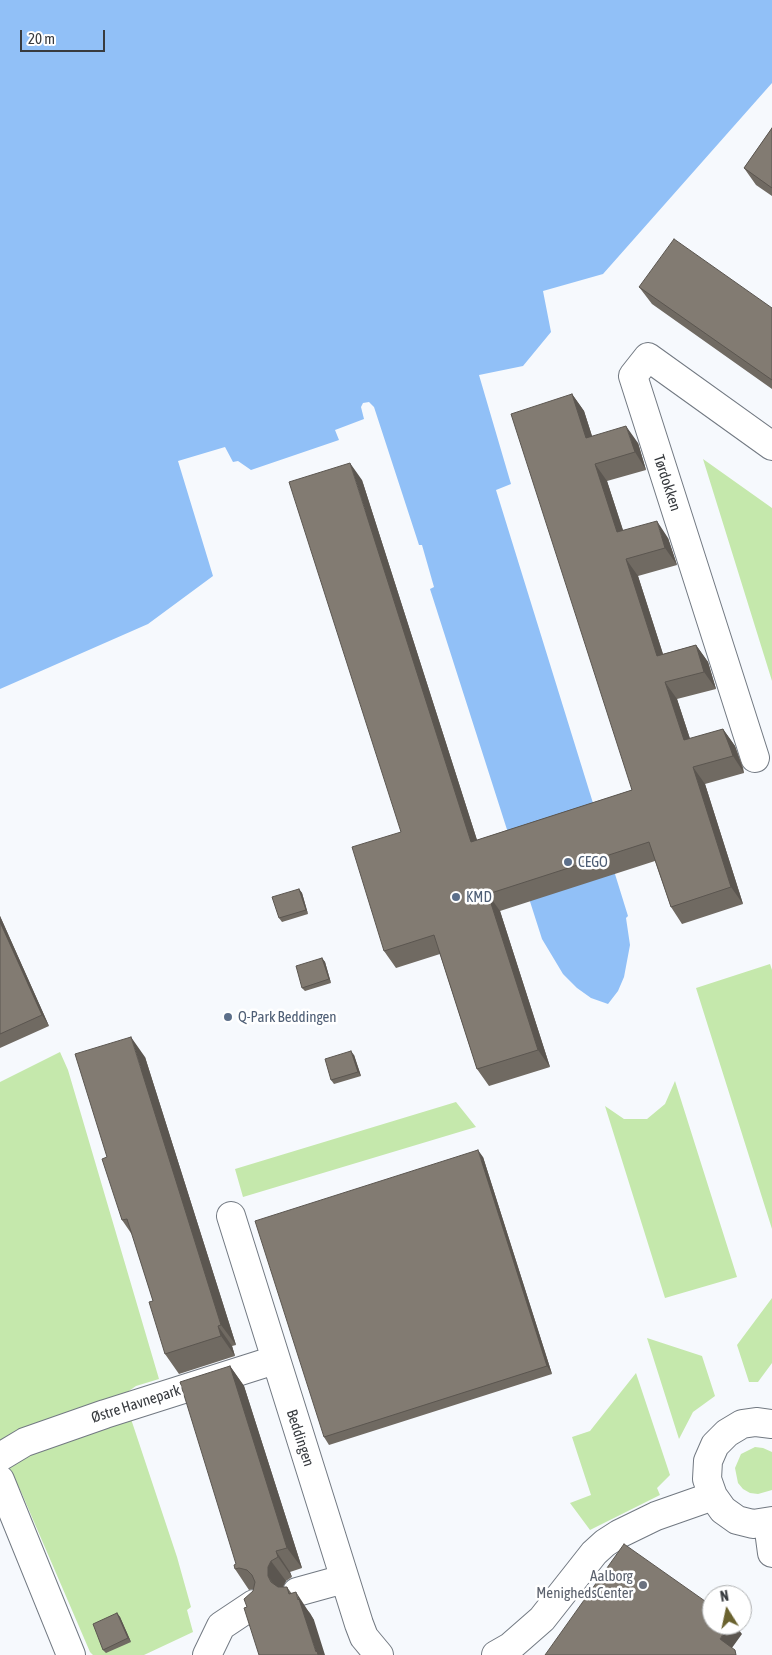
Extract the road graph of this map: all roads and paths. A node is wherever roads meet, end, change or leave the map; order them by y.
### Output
1 (772, 446) edge
2 (755, 758) dead end
3 (231, 1216) dead end
4 (276, 1360) junction
5 (772, 1424) edge
6 (0, 1457) edge
7 (0, 1480) edge
8 (713, 1496) junction
9 (770, 1522) edge
10 (772, 1553) edge
11 (344, 1579) junction
12 (297, 1592) edge
13 (254, 1604) edge
14 (71, 1655) edge
15 (206, 1655) edge
16 (379, 1655) edge
17 (496, 1655) edge

1 - 2 street, Tørdokken
3 - 4 street, Beddingen
4 - 6 street, Østre Havnepark
4 - 11 street, Beddingen
5 - 8 street
7 - 14 street
8 - 9 street
8 - 17 street
9 - 10 street
11 - 12 street
11 - 16 street, Beddingen
13 - 15 street

